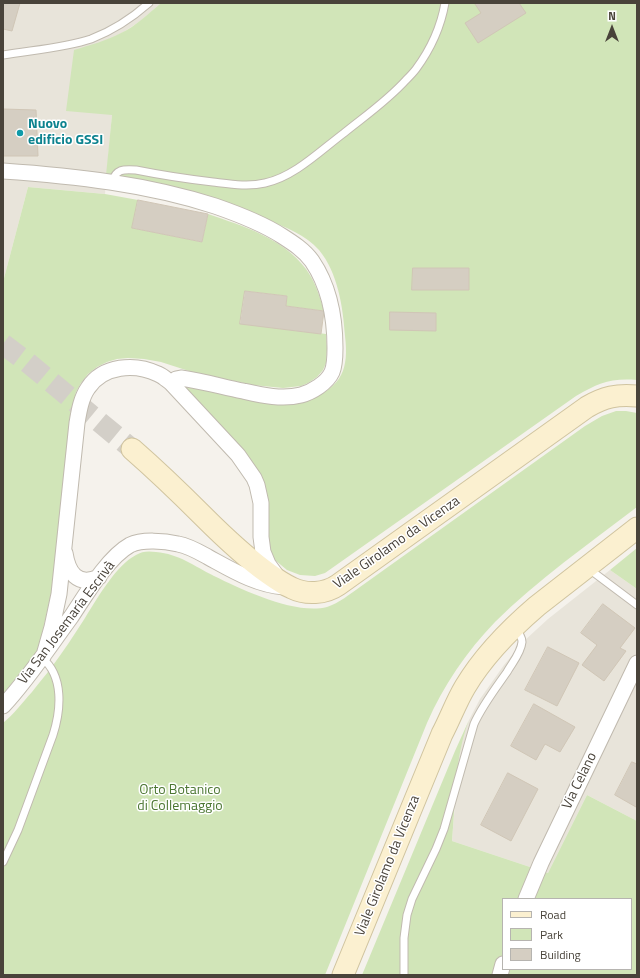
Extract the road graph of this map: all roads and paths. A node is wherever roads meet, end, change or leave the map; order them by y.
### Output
1 (148, 3) edge
2 (445, 3) edge
3 (3, 55) edge
4 (3, 171) edge
5 (112, 182) junction
6 (171, 383) junction
7 (635, 396) edge
8 (132, 449) tunnel mouth
9 (637, 528) edge
10 (65, 544) junction
11 (587, 567) junction
12 (98, 577) junction
13 (287, 585) junction
14 (637, 605) edge
15 (514, 627) junction
16 (43, 657) junction
17 (637, 663) edge
18 (3, 706) edge
19 (3, 862) edge
20 (526, 898) edge
21 (343, 975) edge
22 (404, 975) edge

1 - 3 lane
2 - 5 lane
4 - 5 street
5 - 6 street
6 - 10 street
6 - 13 street
7 - 13 main road, Viale Girolamo da Vicenza
8 - 13 main road, Viale Girolamo da Vicenza
9 - 11 main road, Viale Girolamo da Vicenza
10 - 12 street
10 - 16 street
11 - 14 lane
11 - 15 main road, Viale Girolamo da Vicenza
12 - 13 street, Via San Josemaría Escrivà
12 - 16 street, Via San Josemaría Escrivà
15 - 21 main road, Viale Girolamo da Vicenza
15 - 22 lane
16 - 18 street, Via San Josemaría Escrivà
16 - 19 lane
17 - 20 street, Via Celano

